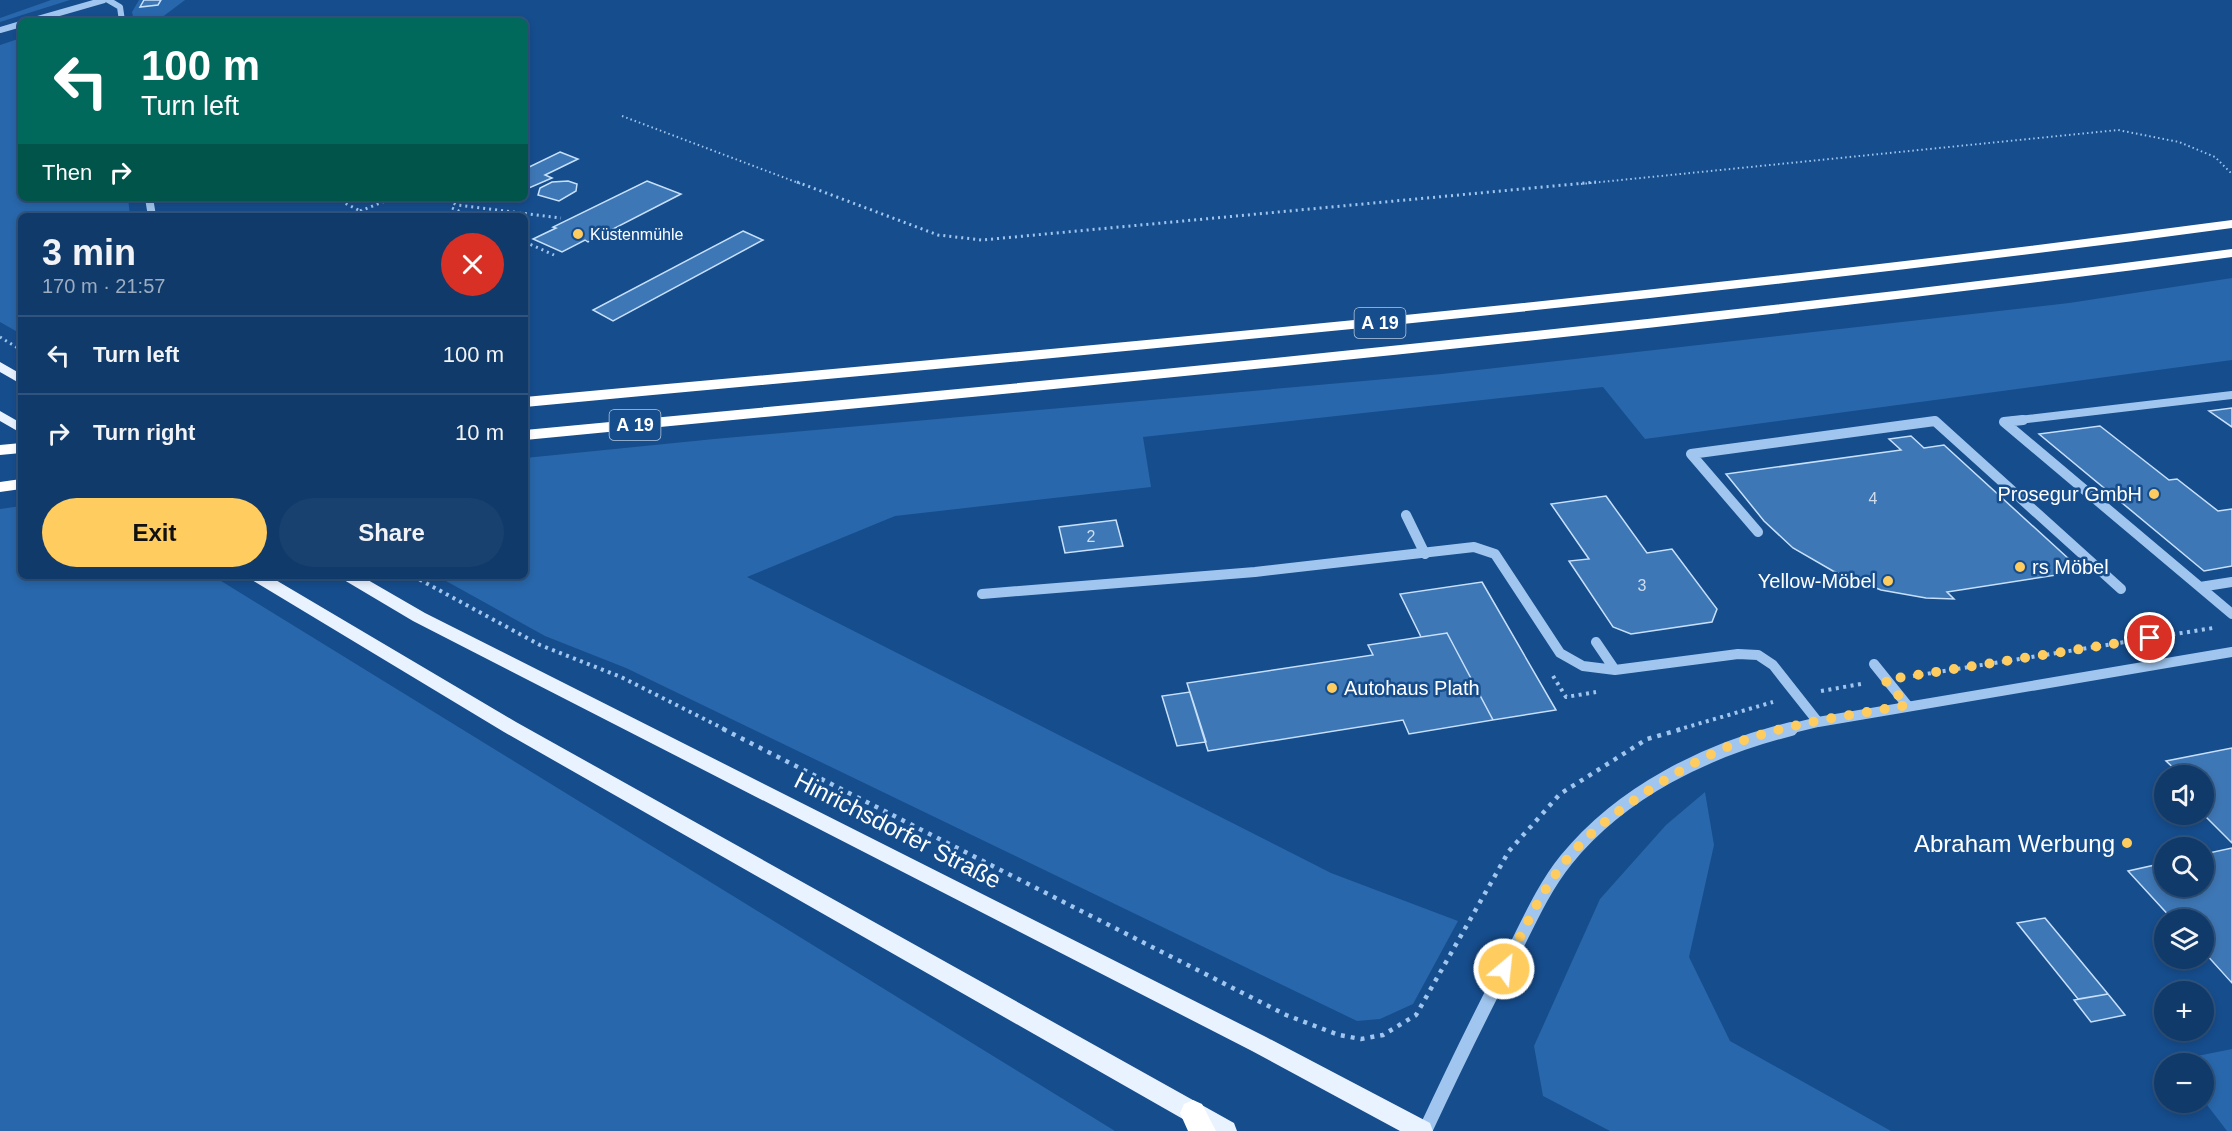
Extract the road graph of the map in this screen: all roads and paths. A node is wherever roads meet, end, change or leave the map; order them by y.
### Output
1 (106, 0) edge
2 (42, 18) edge
3 (122, 18) edge
4 (18, 25) edge
5 (0, 30) edge
6 (622, 116) dead end
7 (2232, 174) edge
8 (341, 201) edge
9 (385, 201) edge
10 (449, 201) edge
11 (452, 208) dead end
12 (360, 211) junction
13 (364, 213) edge
14 (463, 213) edge
15 (521, 213) edge
16 (528, 214) edge
17 (561, 218) dead end
18 (2232, 224) edge
19 (528, 243) edge
20 (2232, 253) edge
21 (554, 255) dead end
22 (0, 337) edge
23 (18, 348) edge
24 (0, 366) edge
25 (18, 378) edge
26 (2232, 394) edge
27 (528, 402) edge
28 (0, 416) edge
29 (18, 427) edge
30 (528, 435) edge
31 (18, 448) edge
32 (0, 450) edge
33 (18, 484) edge
34 (0, 487) edge
35 (1406, 515) dead end
36 (1758, 532) dead end
37 (1425, 554) junction
38 (262, 579) edge
39 (355, 579) edge
40 (419, 579) edge
41 (2232, 582) edge
42 (2200, 587) junction
43 (2121, 589) dead end
44 (982, 594) dead end
45 (2232, 614) edge
46 (2222, 626) dead end
47 (1596, 642) dead end
48 (2232, 652) edge
49 (1874, 664) dead end
50 (1615, 670) junction
51 (1885, 680) junction
52 (1797, 696) junction
53 (1772, 702) dead end
54 (1907, 705) junction
55 (1818, 722) junction
56 (1370, 1039) dead end
57 (1198, 1122) edge
58 (1226, 1131) edge
59 (1424, 1131) edge

1 - 2 street
1 - 3 street
4 - 5 street
6 - 7 path
8 - 12 path
9 - 12 path
10 - 15 path
11 - 14 path
12 - 13 path
16 - 17 path
18 - 27 highway, A 19
19 - 21 path
20 - 30 highway, A 19
22 - 23 path
24 - 25 main road
26 - 42 street
28 - 29 main road
31 - 32 highway
33 - 34 highway
35 - 37 street
36 - 43 street
37 - 44 street
37 - 50 street
38 - 57 main road
39 - 59 main road, Hinrichsdorfer Straße
40 - 56 path
41 - 42 street
42 - 45 street
46 - 51 path
47 - 50 street
48 - 54 street
49 - 51 street
50 - 52 street
51 - 52 path
51 - 54 street
52 - 53 path
52 - 55 street
54 - 55 street
55 - 59 street
57 - 58 main road

